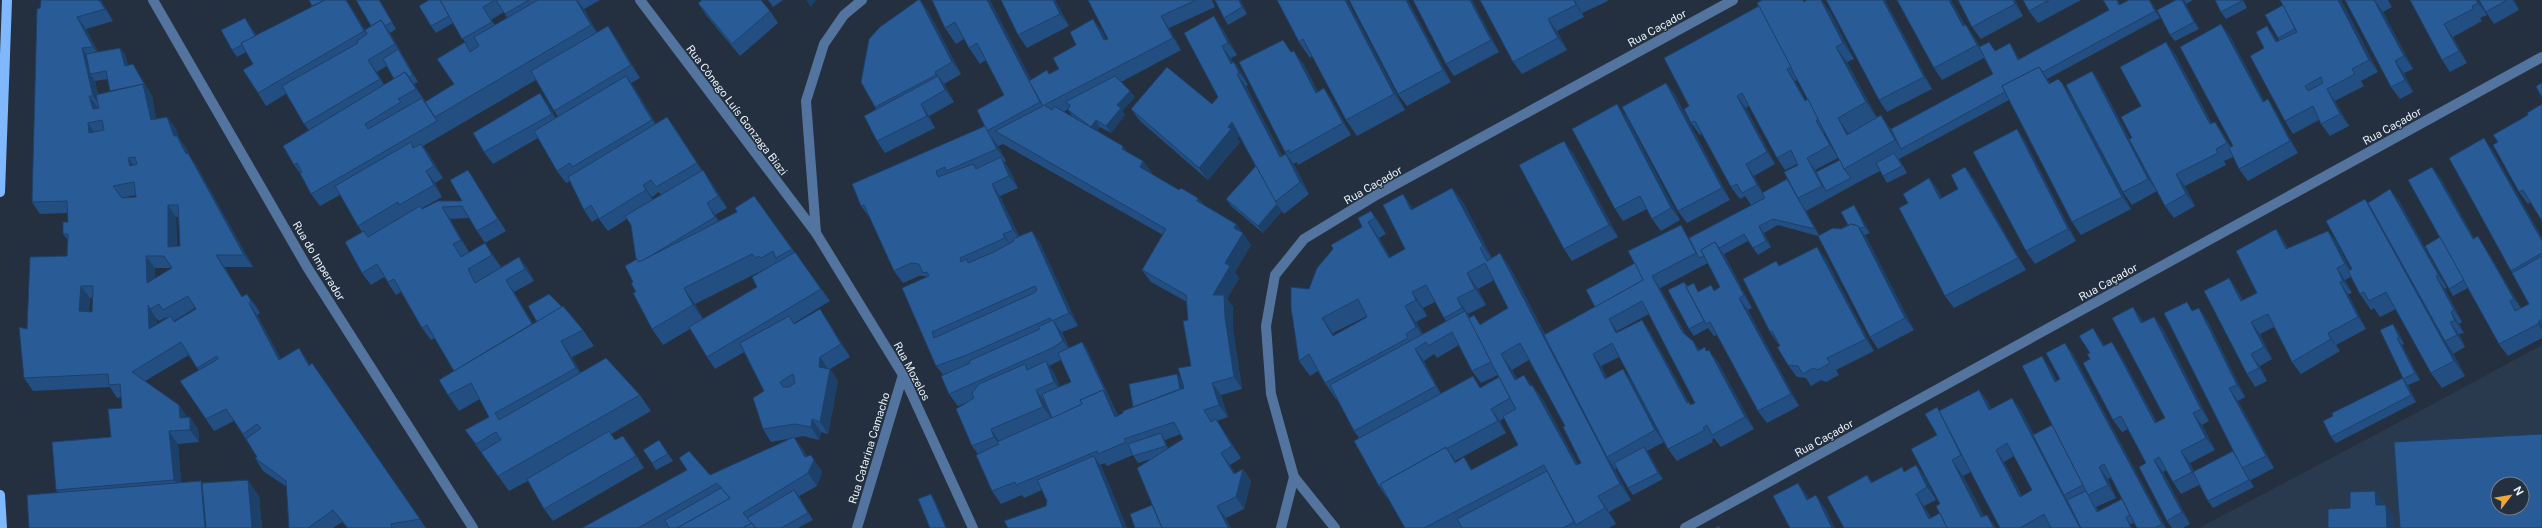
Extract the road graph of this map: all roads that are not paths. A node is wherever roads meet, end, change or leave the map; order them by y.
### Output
1 (7, 0) edge
2 (152, 0) edge
3 (640, 0) edge
4 (862, 0) edge
5 (1733, 0) edge
6 (2542, 57) edge
7 (0, 192) edge
8 (816, 233) junction
9 (903, 375) junction
10 (1294, 477) junction
11 (0, 494) edge
12 (2, 528) edge
13 (473, 528) edge
14 (857, 528) edge
15 (973, 528) edge
16 (1282, 528) edge
17 (1335, 528) edge
18 (1685, 528) edge

1 - 7 main road
2 - 13 street, Rua do Imperador
3 - 8 street, Rua Cônego Luís Gonzaga Biazi
4 - 8 street
5 - 10 street, Rua Caçador
6 - 18 street, Rua Caçador
8 - 9 street, Rua Mozelos
9 - 14 street, Rua Catarina Camacho
9 - 15 street, Rua Mozelos
10 - 16 street
10 - 17 street, Rua Caçador
11 - 12 main road

